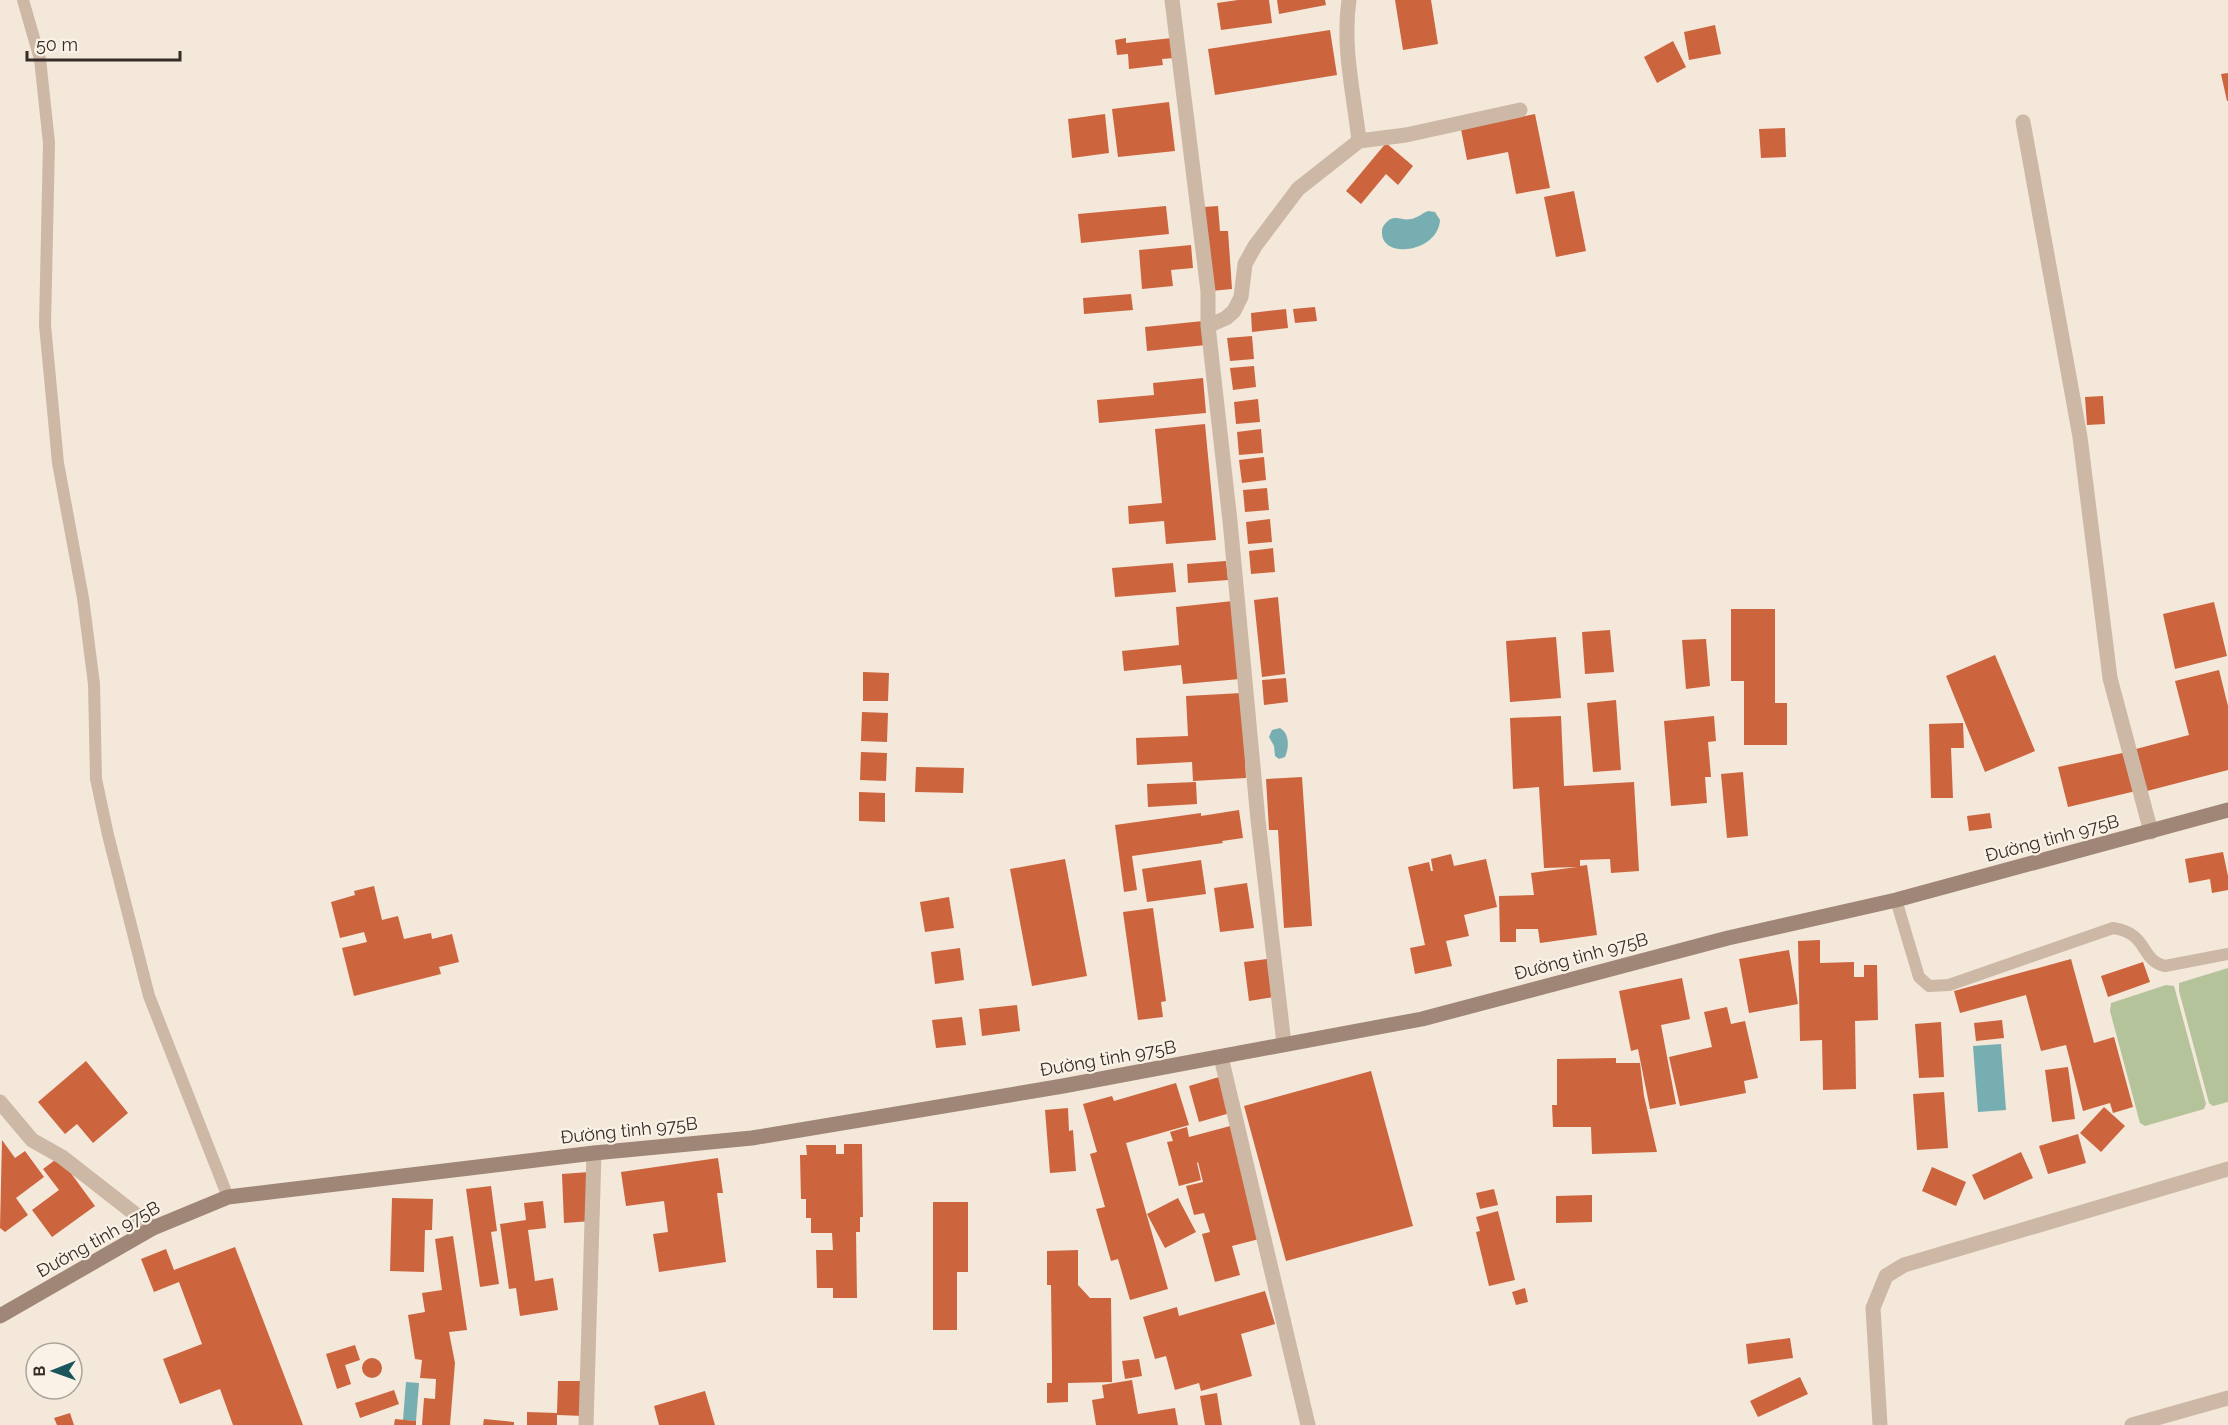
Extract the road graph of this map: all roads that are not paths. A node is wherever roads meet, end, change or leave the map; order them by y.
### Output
1 (23, 0) edge
2 (1172, 0) edge
3 (1349, 0) edge
4 (1520, 110) dead end
5 (2023, 122) dead end
6 (1359, 141) junction
7 (1208, 326) junction
8 (2228, 810) edge
9 (2151, 832) junction
10 (1896, 900) junction
11 (2228, 954) edge
12 (1284, 1044) junction
13 (1221, 1057) junction
14 (0, 1102) edge
15 (594, 1153) junction
16 (2228, 1168) edge
17 (228, 1197) junction
18 (153, 1228) junction
19 (0, 1316) edge
20 (2228, 1399) edge
21 (586, 1425) edge
22 (1308, 1425) edge
23 (1880, 1425) edge
24 (2132, 1425) edge

1 - 17 lane
2 - 7 street
3 - 6 street
4 - 6 street
5 - 9 street
6 - 7 street
7 - 12 street
8 - 9 main road, Đường tỉnh 975B
9 - 10 main road, Đường tỉnh 975B
10 - 11 lane
10 - 12 main road, Đường tỉnh 975B
12 - 13 main road, Đường tỉnh 975B
13 - 15 main road, Đường tỉnh 975B
13 - 22 street
14 - 18 street
15 - 17 main road, Đường tỉnh 975B
15 - 21 street
16 - 23 street
17 - 18 main road, Đường tỉnh 975B
18 - 19 main road, Đường tỉnh 975B
20 - 24 street

